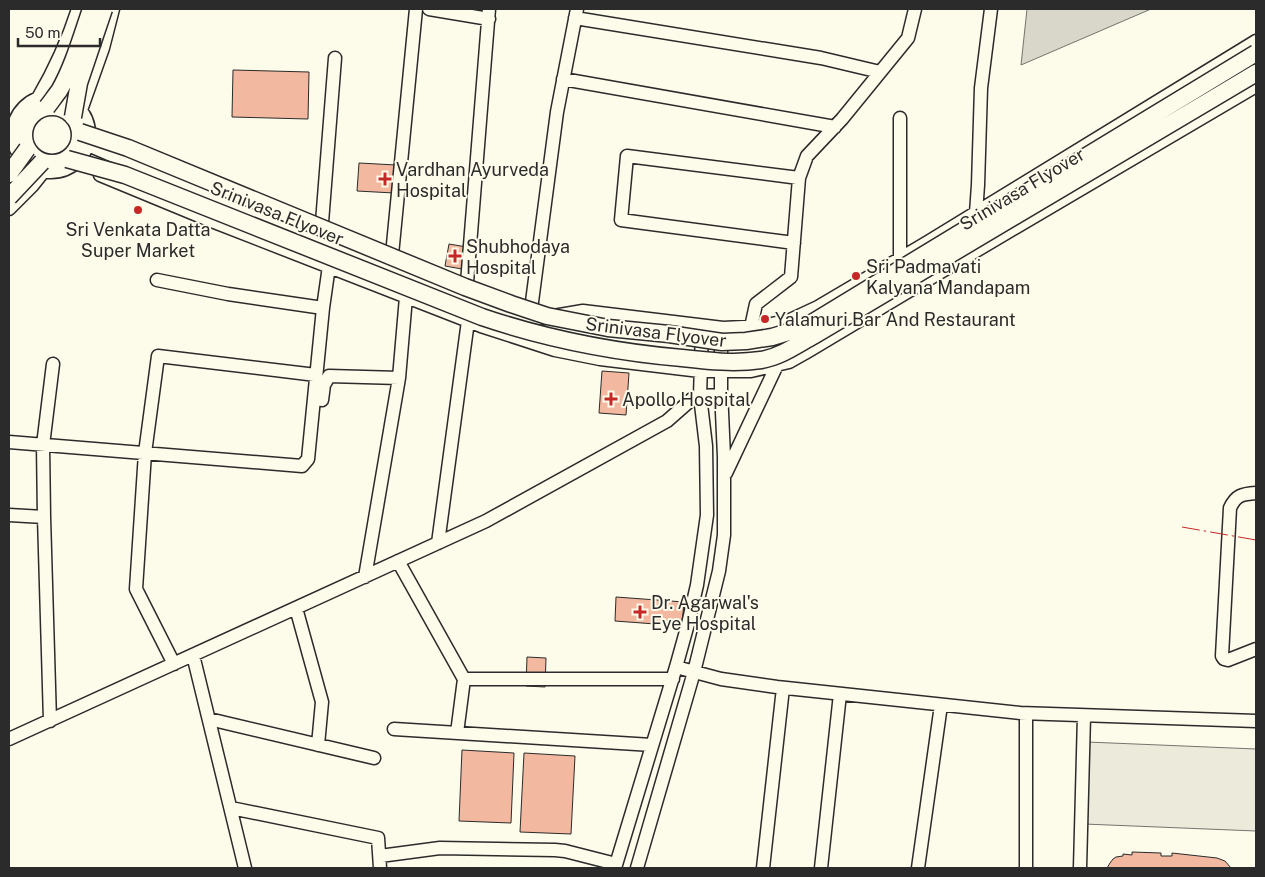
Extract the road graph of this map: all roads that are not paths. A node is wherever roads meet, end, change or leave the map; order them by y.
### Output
1 (78, 9) edge
2 (90, 9) edge
3 (104, 9) edge
4 (112, 9) edge
5 (416, 9) edge
6 (429, 9) edge
7 (915, 9) edge
8 (991, 9) edge
9 (489, 14) edge
10 (576, 14) edge
11 (1256, 42) edge
12 (1256, 53) edge
13 (335, 58) dead end
14 (880, 72) junction
15 (1256, 73) edge
16 (563, 79) junction
17 (1256, 86) edge
18 (42, 103) junction
19 (900, 118) dead end
20 (81, 126) junction
21 (835, 127) junction
22 (18, 152) edge
23 (71, 161) junction
24 (43, 166) junction
25 (9, 174) edge
26 (799, 178) junction
27 (9, 196) edge
28 (9, 209) edge
29 (976, 213) junction
30 (320, 240) junction
31 (794, 243) junction
32 (900, 258) junction
33 (328, 266) junction
34 (391, 268) junction
35 (157, 280) dead end
36 (406, 297) junction
37 (466, 297) junction
38 (323, 308) junction
39 (530, 320) junction
40 (468, 321) junction
41 (702, 325) junction
42 (751, 327) junction
43 (721, 328) junction
44 (53, 364) dead end
45 (777, 365) junction
46 (700, 371) junction
47 (721, 371) junction
48 (316, 375) junction
49 (399, 378) junction
50 (721, 395) junction
51 (700, 396) junction
52 (9, 442) edge
53 (43, 445) junction
54 (145, 453) junction
55 (314, 468) dead end
56 (724, 478) junction
57 (1256, 493) edge
58 (9, 515) edge
59 (44, 517) junction
60 (438, 543) junction
61 (398, 561) junction
62 (365, 577) junction
63 (296, 608) junction
64 (1256, 649) edge
65 (193, 656) junction
66 (174, 664) junction
67 (694, 672) junction
68 (675, 673) junction
69 (464, 679) junction
70 (783, 688) junction
71 (840, 694) junction
72 (942, 705) junction
73 (1026, 714) junction
74 (1084, 716) junction
75 (209, 719) junction
76 (50, 721) junction
77 (1256, 721) edge
78 (394, 729) dead end
79 (457, 733) junction
80 (9, 739) edge
81 (318, 744) junction
82 (652, 745) junction
83 (374, 758) dead end
84 (230, 808) junction
85 (380, 862) edge
86 (615, 866) edge
87 (245, 868) edge
88 (638, 868) edge
89 (763, 868) edge
90 (820, 868) edge
91 (918, 868) edge
92 (1026, 868) edge
93 (1080, 868) edge

1 - 18 street
2 - 18 main road, bridge
3 - 20 main road, bridge
4 - 20 street
5 - 34 street
6 - 9 street
7 - 14 street
8 - 29 street
9 - 37 street
10 - 14 street
10 - 16 street
11 - 29 street
12 - 20 main road, Srinivasa Flyover, bridge
13 - 30 street
14 - 21 street
15 - 23 main road, Srinivasa Flyover, bridge
16 - 21 street
16 - 39 street
17 - 45 street
18 - 20 main road, Srinivasa Flyover
18 - 22 main road
19 - 32 street
20 - 23 main road
20 - 30 street
21 - 26 street
22 - 24 main road
22 - 25 main road, bridge
23 - 24 main road, Srinivasa Flyover
23 - 33 street
24 - 27 main road, bridge
24 - 28 street
26 - 31 street
26 - 31 street
29 - 32 street
30 - 34 street
31 - 42 street
32 - 42 street
33 - 36 street
33 - 38 street
34 - 37 street
35 - 38 street
36 - 40 street
36 - 49 street
37 - 39 street
38 - 48 street
39 - 41 street
40 - 46 street
40 - 60 street
41 - 43 street
41 - 46 street
42 - 43 street
43 - 47 street
44 - 53 street
45 - 47 street
45 - 56 street
46 - 47 street
46 - 51 street
47 - 50 street
48 - 54 street
48 - 54 street
49 - 55 street
49 - 62 street
50 - 51 street
50 - 56 street
51 - 60 street
51 - 68 street
52 - 53 street
53 - 54 street
53 - 59 street
54 - 66 street
56 - 67 street
57 - 64 street
58 - 59 street
59 - 76 street
60 - 61 street
61 - 62 street
61 - 69 street
62 - 63 street
63 - 65 street
63 - 81 street
65 - 66 street
65 - 75 street
66 - 76 street
67 - 68 street
67 - 70 street
67 - 88 street
68 - 69 street
68 - 82 street
69 - 79 street
70 - 71 street
70 - 89 street
71 - 72 street
71 - 90 street
72 - 73 street
72 - 91 street
73 - 74 street
73 - 92 street
74 - 77 street
74 - 93 street
75 - 81 street
75 - 84 street
76 - 80 street
78 - 79 street
79 - 82 street
81 - 83 street
82 - 86 street
84 - 85 street
84 - 87 street
85 - 86 street

